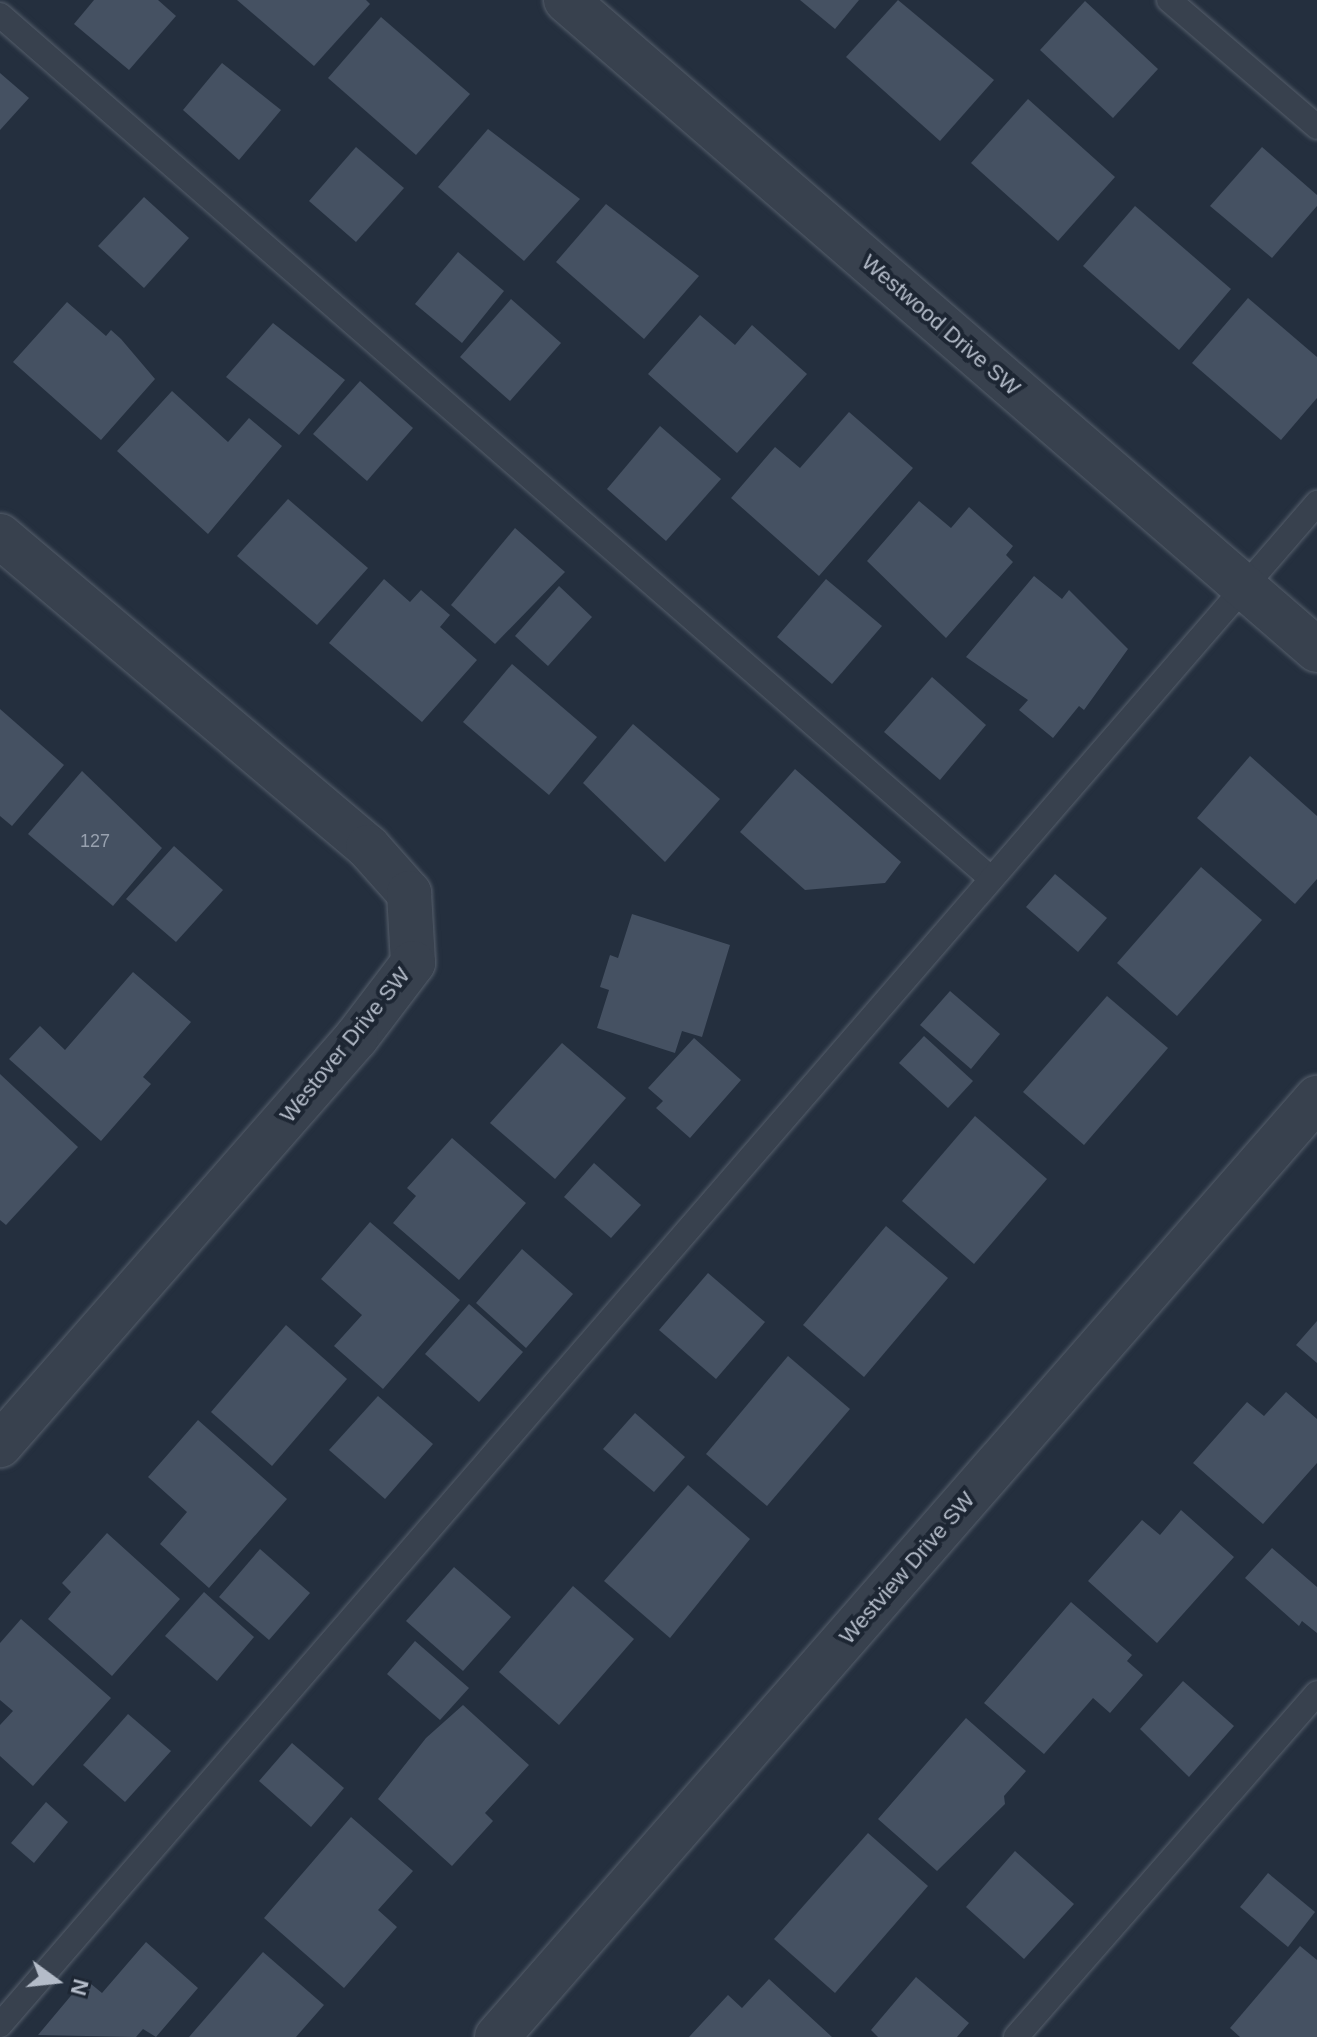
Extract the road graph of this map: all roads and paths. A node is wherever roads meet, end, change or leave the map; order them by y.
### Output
1 (566, 0) edge
2 (1169, 0) edge
3 (0, 15) edge
4 (1317, 127) edge
5 (1317, 503) edge
6 (0, 536) edge
7 (1243, 586) junction
8 (1317, 650) edge
9 (988, 876) junction
10 (1317, 1098) edge
11 (0, 1445) edge
12 (1317, 1693) edge
13 (0, 2025) edge
14 (497, 2037) edge
15 (1016, 2037) edge

1 - 7 street, Westwood Drive SW
2 - 4 lane
3 - 9 lane
5 - 7 lane
6 - 11 street, Westover Drive SW
7 - 8 street, Westwood Drive SW
7 - 9 lane
9 - 13 lane
10 - 14 street, Westview Drive SW
12 - 15 lane

